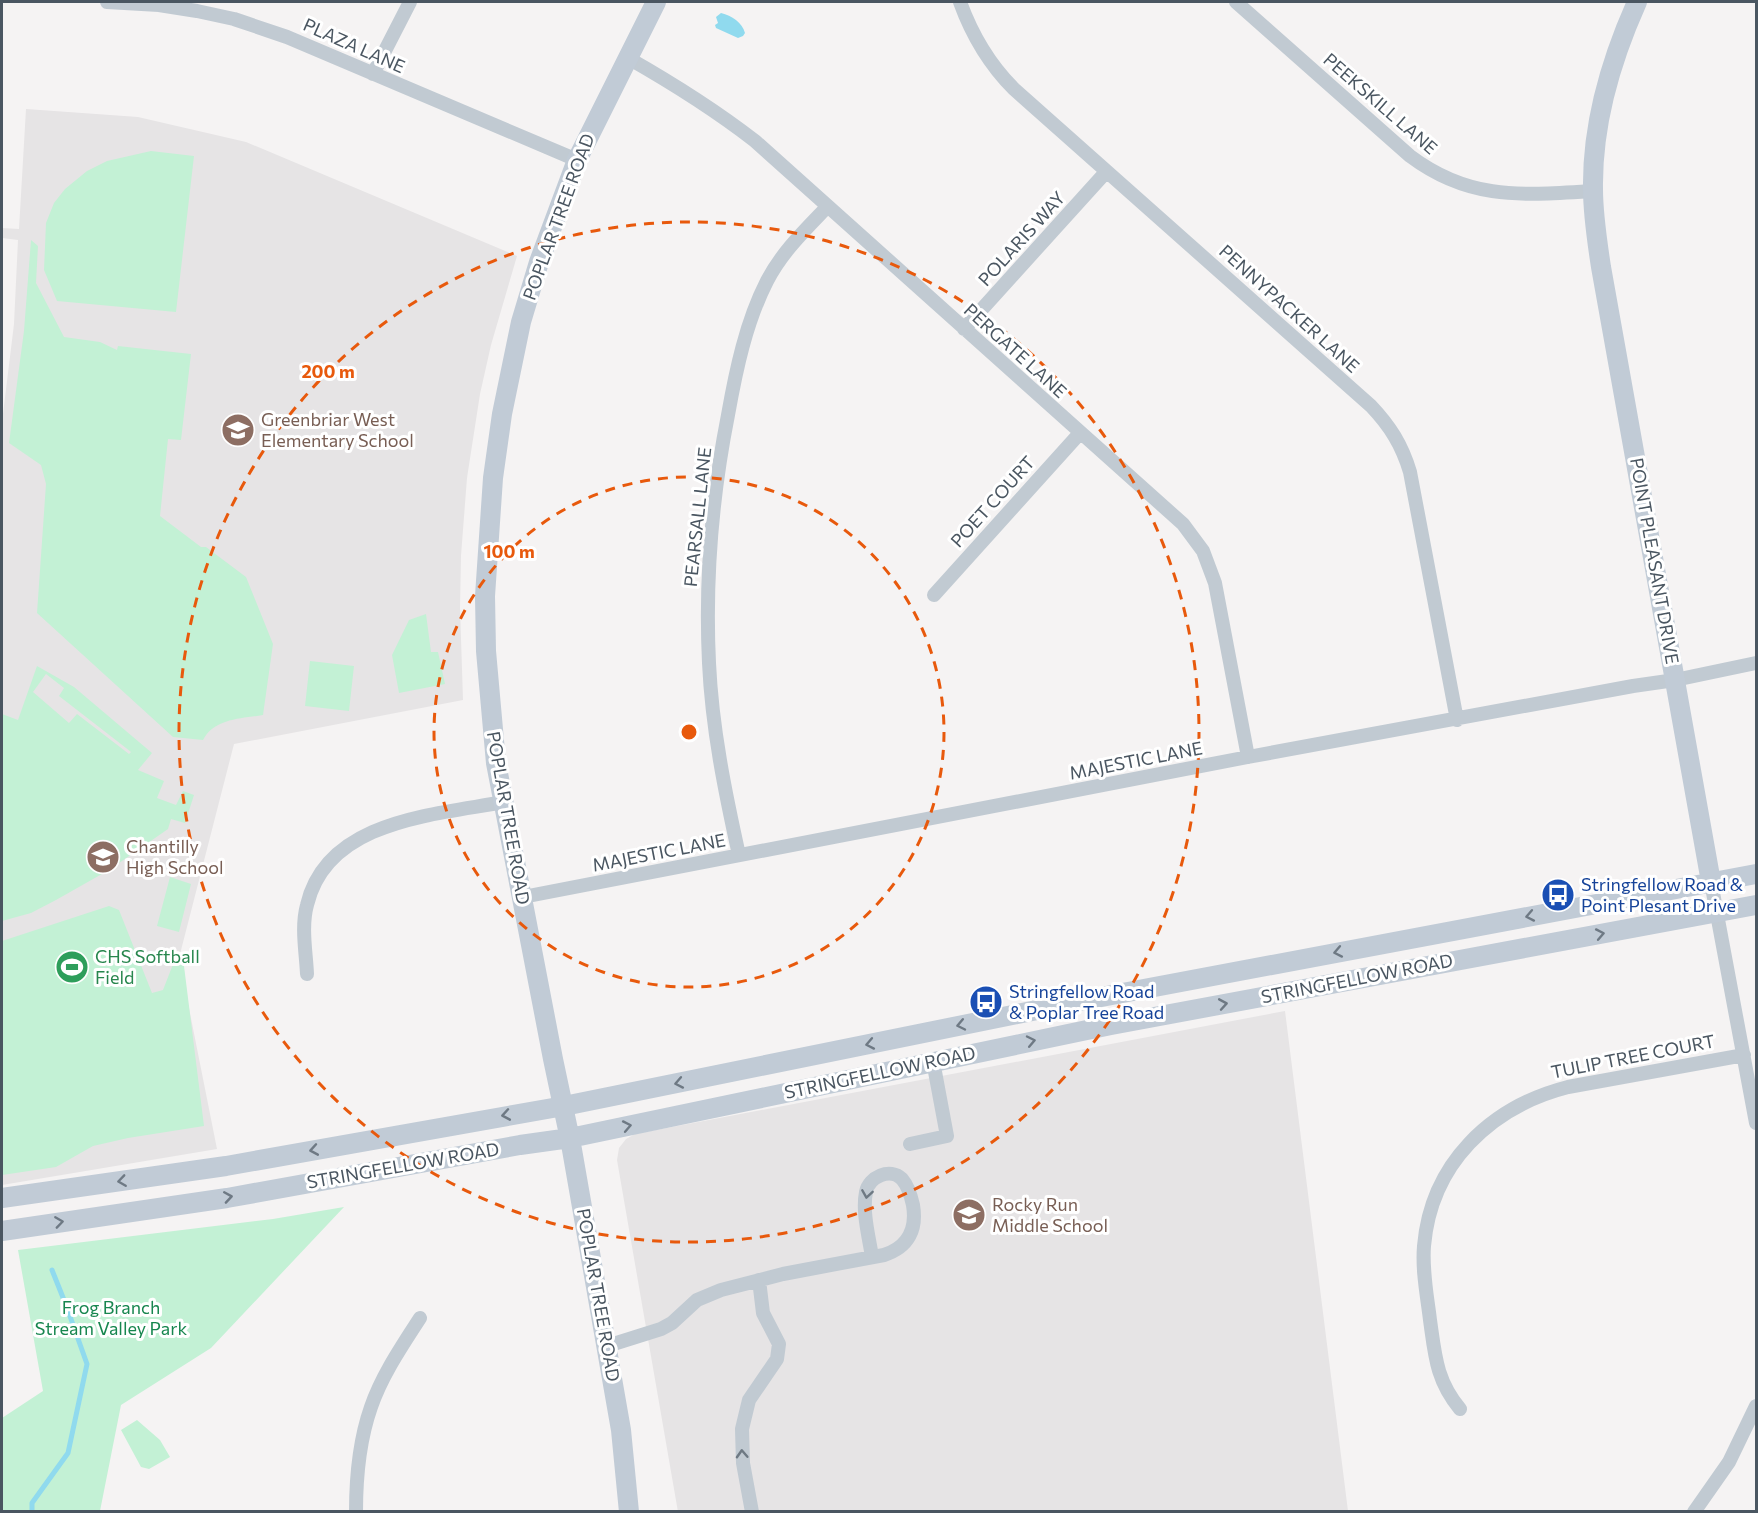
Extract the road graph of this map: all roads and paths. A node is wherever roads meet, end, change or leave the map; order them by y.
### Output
1 (107, 2) edge
2 (410, 2) edge
3 (656, 2) edge
4 (960, 2) edge
5 (1236, 2) edge
6 (1637, 2) edge
7 (198, 6) edge
8 (628, 58) junction
9 (373, 74) junction
10 (577, 160) junction
11 (1106, 172) junction
12 (1593, 191) junction
13 (827, 207) junction
14 (964, 329) junction
15 (1080, 433) junction
16 (934, 596) dead end
17 (1756, 663) edge
18 (1675, 680) junction
19 (1457, 720) junction
20 (1248, 758) junction
21 (504, 802) junction
22 (739, 855) junction
23 (1756, 874) edge
24 (1711, 882) junction
25 (523, 897) junction
26 (1756, 905) edge
27 (1716, 913) junction
28 (307, 974) dead end
29 (1744, 1055) junction
30 (933, 1061) junction
31 (564, 1106) junction
32 (1756, 1123) edge
33 (570, 1138) junction
34 (910, 1144) dead end
35 (2, 1198) edge
36 (2, 1231) edge
37 (872, 1257) junction
38 (759, 1280) junction
39 (420, 1318) dead end
40 (607, 1346) junction
41 (1756, 1406) edge
42 (1460, 1409) dead end
43 (356, 1512) edge
44 (629, 1512) edge
45 (752, 1512) edge
46 (1694, 1512) edge

1 - 7 street, PLAZA LANE
2 - 9 street
3 - 8 main road, POPLAR TREE ROAD
4 - 11 street, PENNYPACKER LANE
5 - 12 street, PEEKSKILL LANE
6 - 12 main road, POINT PLEASANT DRIVE
7 - 9 street, PLAZA LANE
8 - 10 main road, POPLAR TREE ROAD
8 - 13 street, PERGATE LANE
9 - 10 street, PLAZA LANE
10 - 21 main road, POPLAR TREE ROAD
11 - 14 street, POLARIS WAY
11 - 19 street, PENNYPACKER LANE
12 - 18 main road, POINT PLEASANT DRIVE
13 - 14 street, PERGATE LANE
13 - 22 street, PEARSALL LANE
14 - 15 street, PERGATE LANE
15 - 16 street, POET COURT
15 - 20 street, PERGATE LANE
17 - 18 street, MAJESTIC LANE
18 - 19 street, MAJESTIC LANE
18 - 24 main road, POINT PLEASANT DRIVE
19 - 20 street, MAJESTIC LANE
20 - 22 street, MAJESTIC LANE
21 - 25 main road, POPLAR TREE ROAD
21 - 28 street
22 - 25 street, MAJESTIC LANE
23 - 24 main road, STRINGFELLOW ROAD
24 - 27 street, POINT PLEASANT DRIVE
24 -> 31 main road, STRINGFELLOW ROAD
25 - 31 main road, POPLAR TREE ROAD
26 - 27 main road, STRINGFELLOW ROAD
27 - 29 street, POINT PLEASANT DRIVE
30 -> 27 main road, STRINGFELLOW ROAD
29 - 32 street, POINT PLEASANT DRIVE
29 - 42 street, TULIP TREE COURT
33 -> 30 main road, STRINGFELLOW ROAD
30 - 34 street
31 - 33 main road, POPLAR TREE ROAD
31 -> 35 main road, STRINGFELLOW ROAD
36 -> 33 main road, STRINGFELLOW ROAD
33 - 40 main road, POPLAR TREE ROAD
37 -> 37 street
37 - 38 street
38 - 40 street
45 -> 38 street
39 - 43 street
40 - 44 main road, POPLAR TREE ROAD
41 - 46 street

